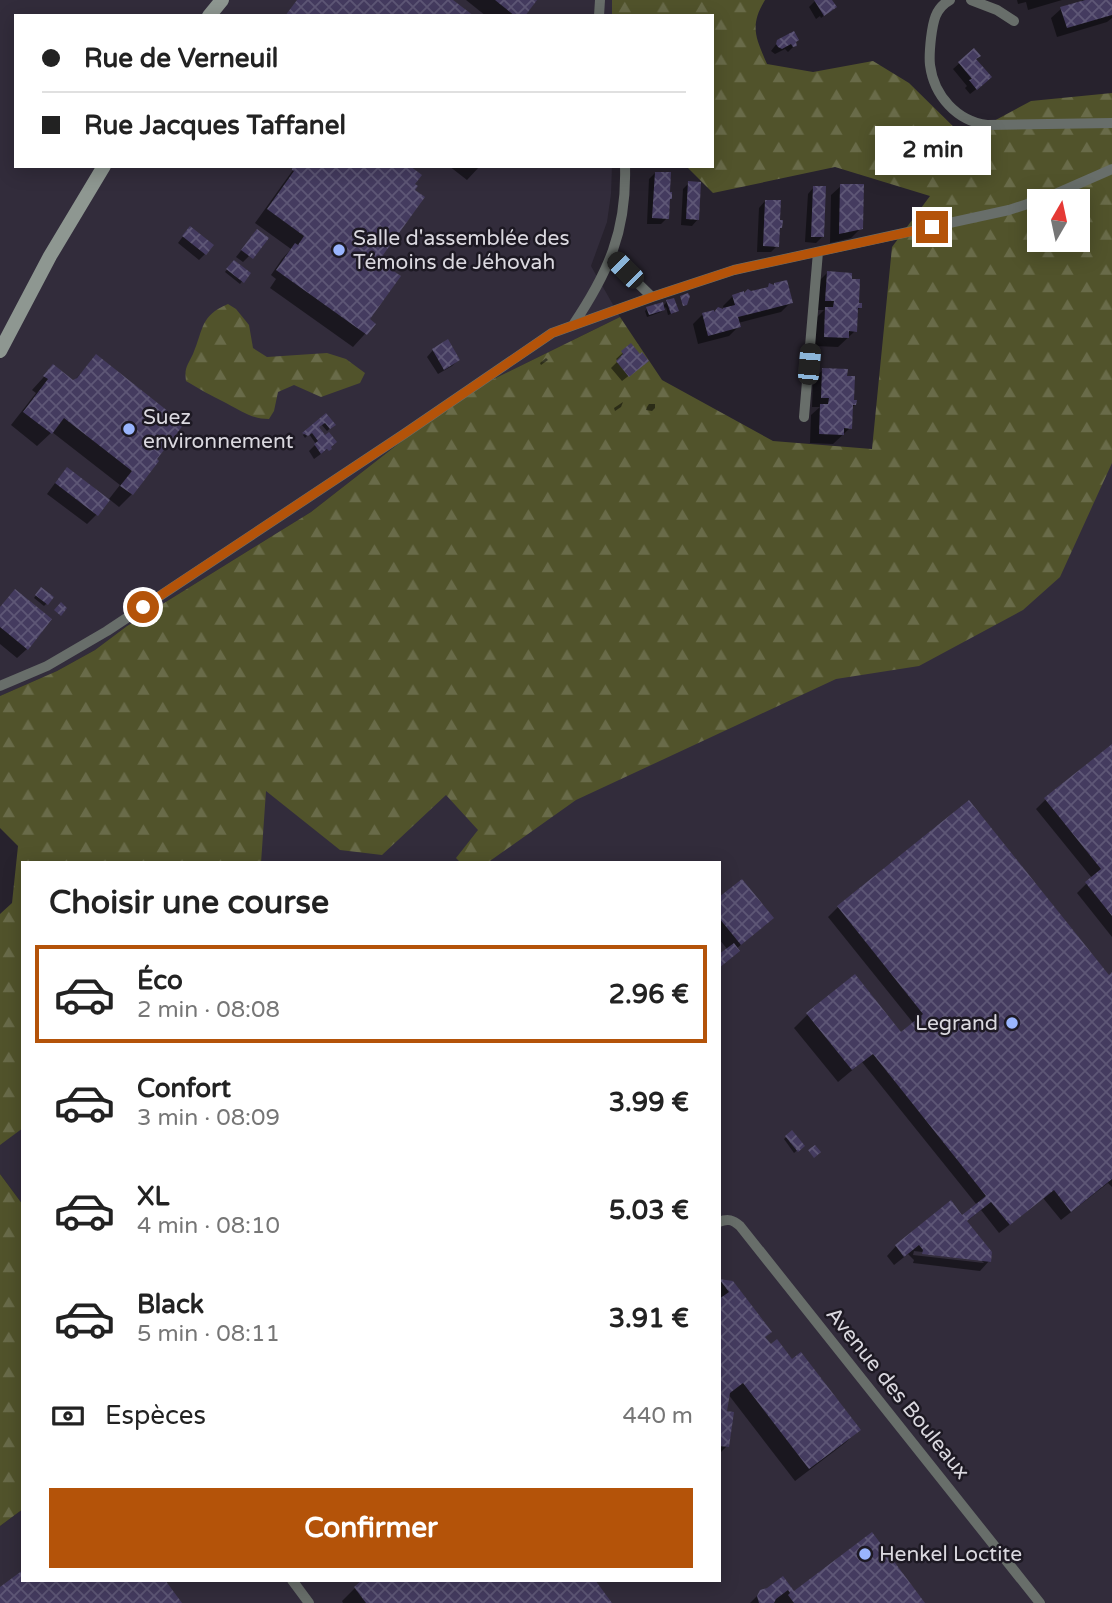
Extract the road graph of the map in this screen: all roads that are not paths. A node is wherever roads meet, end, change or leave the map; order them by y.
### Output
1 (222, 0) edge
2 (950, 0) edge
3 (971, 0) edge
4 (211, 14) edge
5 (1014, 21) dead end
6 (1112, 123) edge
7 (103, 168) edge
8 (625, 168) edge
9 (1112, 169) edge
10 (818, 253) junction
11 (611, 257) junction
12 (652, 297) junction
13 (573, 325) junction
14 (0, 351) edge
15 (804, 417) dead end
16 (0, 686) edge
17 (721, 1221) edge
18 (293, 1582) edge
19 (309, 1603) edge
20 (1040, 1603) edge

1 - 4 main road
2 - 6 street
3 - 5 street
7 - 14 main road
8 - 11 street
9 - 10 street
10 - 12 street
10 - 15 street
11 - 12 street
11 - 13 street
12 - 13 street
13 - 16 street
17 - 20 street, Avenue des Bouleaux
18 - 19 street

